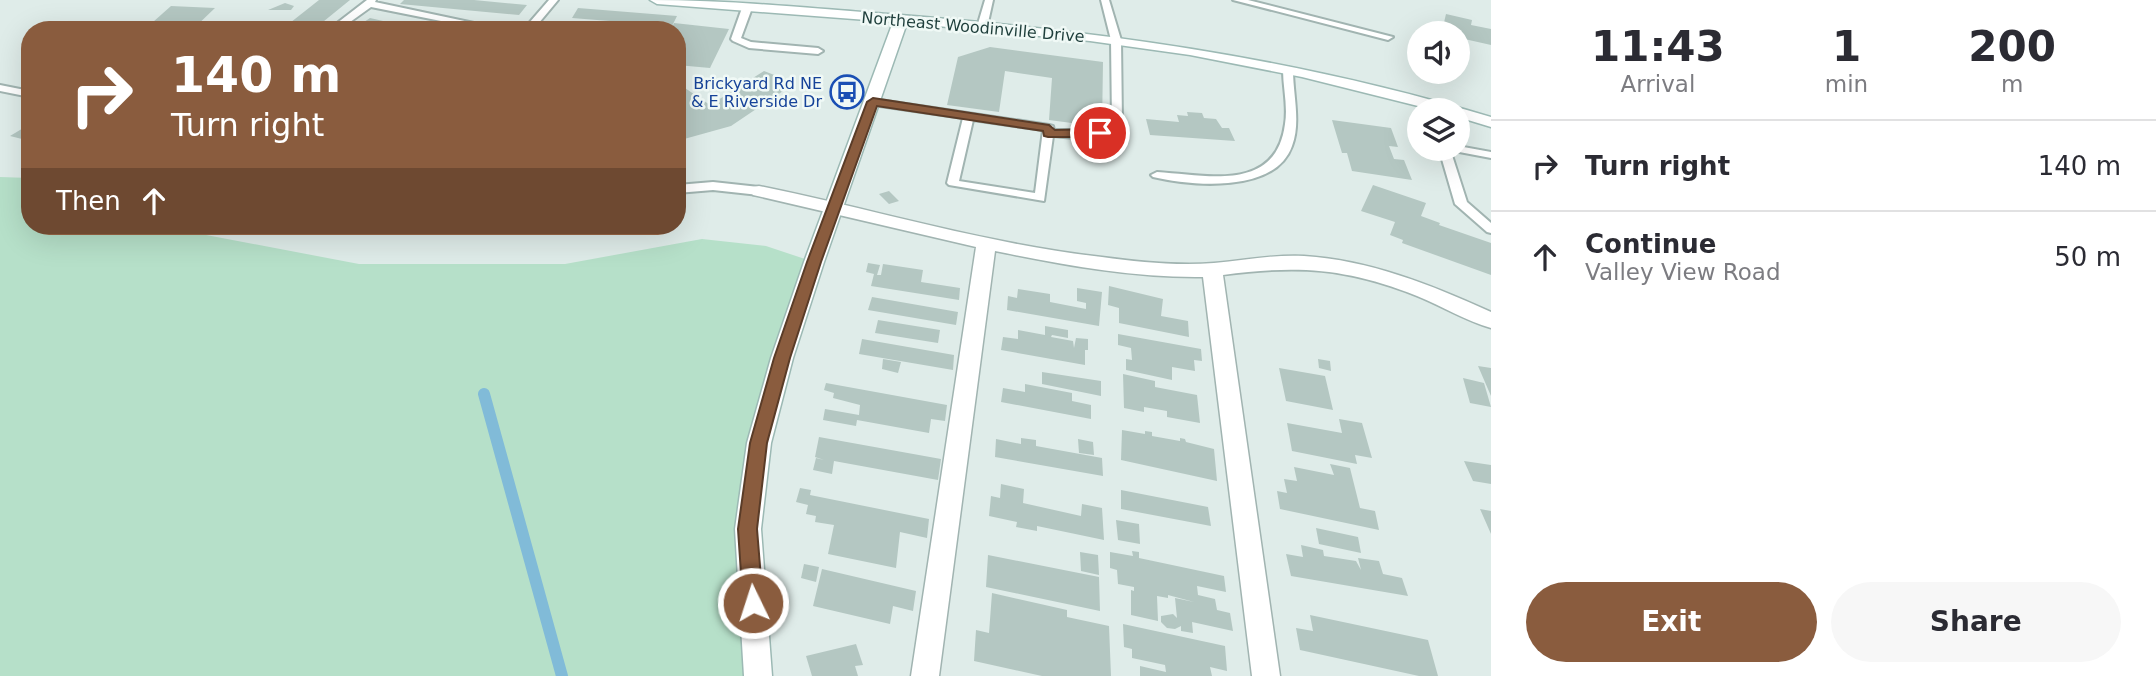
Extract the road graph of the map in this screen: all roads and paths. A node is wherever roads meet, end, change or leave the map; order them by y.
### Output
1 (554, 0) edge
2 (657, 0) edge
3 (989, 0) edge
4 (1105, 0) edge
5 (1237, 0) edge
6 (370, 2) edge
7 (747, 8) junction
8 (344, 21) edge
9 (460, 21) edge
10 (536, 21) edge
11 (901, 21) junction
12 (982, 27) junction
13 (1388, 37) dead end
14 (1116, 40) junction
15 (818, 51) dead end
16 (1288, 70) junction
17 (0, 88) edge
18 (21, 92) edge
19 (1407, 99) edge
20 (873, 102) junction
21 (969, 116) junction
22 (1470, 116) edge
23 (1491, 122) edge
24 (1048, 133) junction
25 (1470, 151) edge
26 (1491, 155) edge
27 (1448, 161) edge
28 (1157, 175) dead end
29 (686, 188) edge
30 (759, 191) joint
31 (834, 206) junction
32 (1491, 229) edge
33 (986, 245) junction
34 (1212, 270) junction
35 (1491, 321) edge
36 (758, 676) edge
37 (925, 676) edge
38 (1266, 676) edge

1 - 10 lane
2 - 7 street, Northeast Woodinville Drive
3 - 12 lane
4 - 14 lane
5 - 13 lane
6 - 8 lane
6 - 9 lane
7 - 11 street, Northeast Woodinville Drive
7 - 15 lane
11 - 12 street, Northeast Woodinville Drive
11 - 20 street
12 - 14 street, Northeast Woodinville Drive
14 - 16 street, Northeast Woodinville Drive
14 - 24 lane
16 - 19 street, Northeast Woodinville Drive
16 - 28 lane
17 - 18 lane
20 - 21 lane
20 - 31 street
21 - 24 lane
21 - 24 lane
22 - 23 street
25 - 26 lane
27 - 32 lane
29 - 30 lane
30 - 31 street
31 - 33 street
31 - 36 street
33 - 34 street
33 - 37 street
34 - 35 street
34 - 38 street

